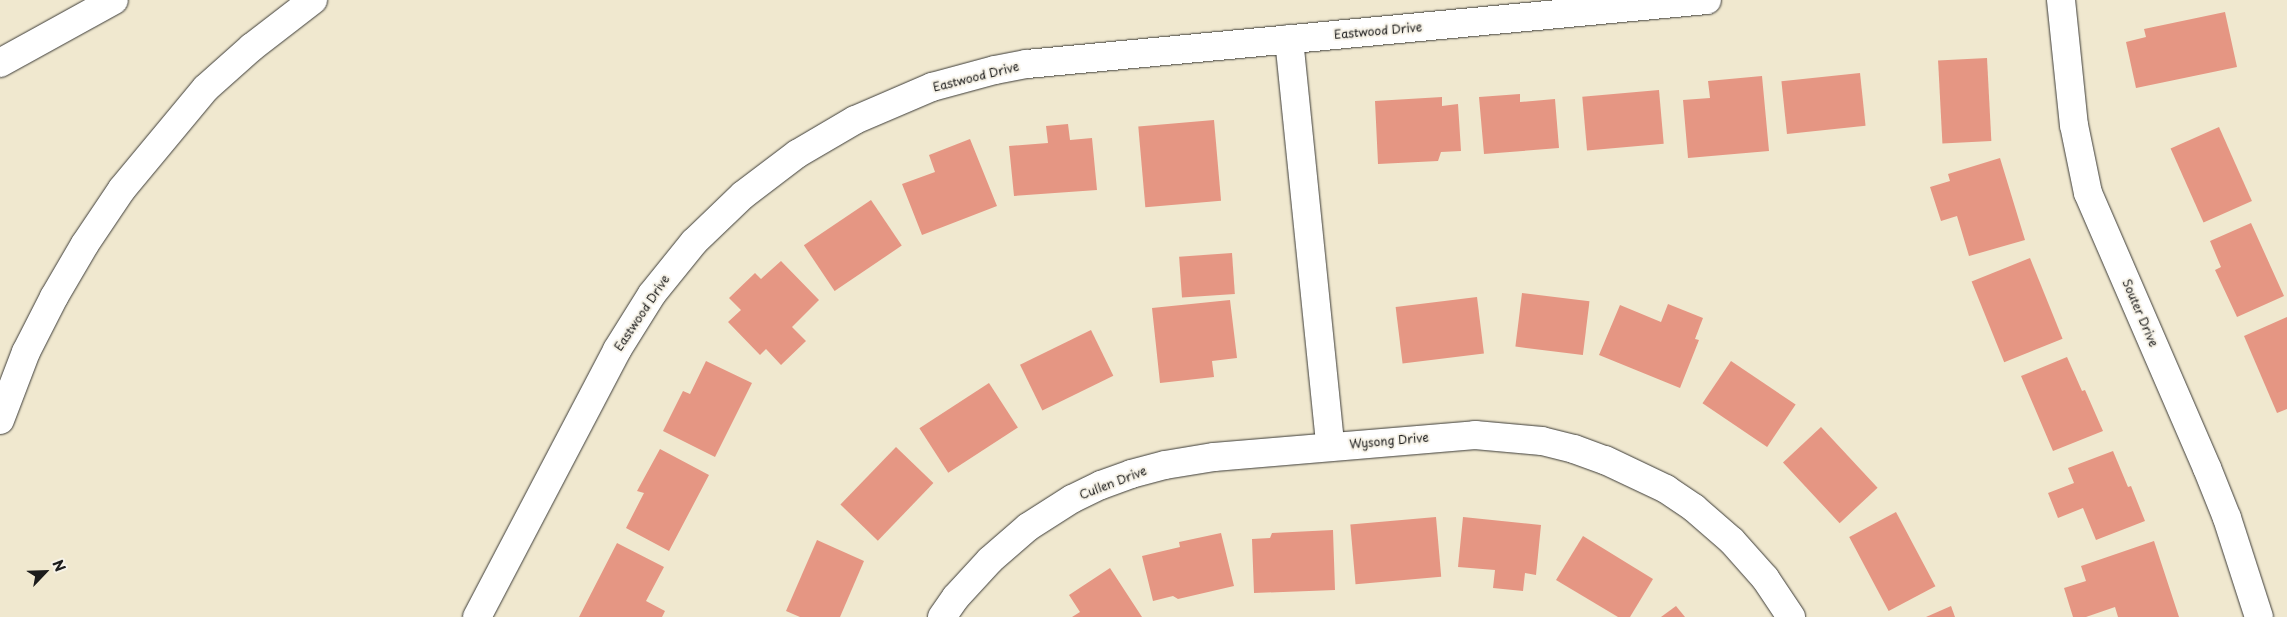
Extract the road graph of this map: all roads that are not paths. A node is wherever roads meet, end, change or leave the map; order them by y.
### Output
1 (114, 0) edge
2 (312, 0) edge
3 (1707, 0) edge
4 (2061, 0) edge
5 (1289, 39) junction
6 (0, 63) edge
7 (0, 420) edge
8 (1330, 446) junction
9 (477, 617) edge
10 (942, 617) edge
11 (1791, 617) edge
12 (2259, 617) edge

1 - 6 main road
2 - 7 main road
3 - 5 main road, Eastwood Drive
4 - 12 main road, Souter Drive
5 - 8 main road
5 - 9 main road, Eastwood Drive
8 - 10 main road, Cullen Drive
8 - 11 main road, Wysong Drive

